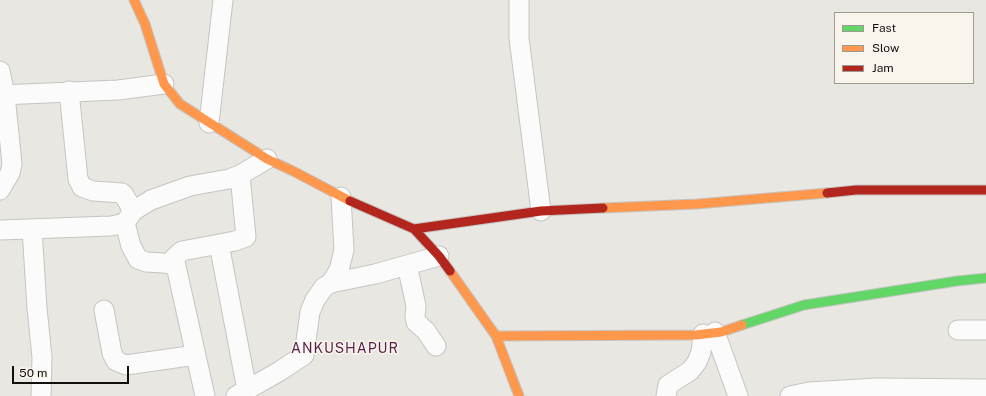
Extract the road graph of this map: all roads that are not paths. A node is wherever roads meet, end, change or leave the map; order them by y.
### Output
1 (134, 0) edge
2 (223, 0) edge
3 (519, 0) edge
4 (0, 70) edge
5 (164, 84) junction
6 (69, 92) junction
7 (3, 95) edge
8 (209, 123) junction
9 (267, 159) junction
10 (240, 176) junction
11 (0, 190) edge
12 (986, 190) edge
13 (341, 196) junction
14 (541, 211) junction
15 (129, 217) junction
16 (32, 229) junction
17 (414, 229) junction
18 (0, 230) edge
19 (219, 244) junction
20 (439, 256) junction
21 (174, 264) junction
22 (407, 265) junction
23 (986, 278) edge
24 (331, 283) junction
25 (104, 310) dead end
26 (958, 330) dead end
27 (986, 330) edge
28 (709, 333) junction
29 (496, 336) junction
30 (436, 346) dead end
31 (196, 355) junction
32 (986, 389) edge
33 (242, 393) edge
34 (41, 396) edge
35 (205, 396) edge
36 (519, 396) edge
37 (666, 396) edge
38 (738, 396) edge
39 (790, 396) edge

1 - 5 street
2 - 8 street
3 - 14 street
4 - 7 street
5 - 6 street
5 - 8 street
6 - 7 street
6 - 15 street
7 - 11 street
8 - 9 street
9 - 10 street
9 - 13 street
10 - 15 street
10 - 19 street
12 - 14 street
13 - 17 street
13 - 24 street
14 - 17 street
15 - 16 street
15 - 21 street
16 - 18 street
16 - 34 street
17 - 20 street
19 - 21 street
19 - 33 street
20 - 22 street
20 - 29 street
21 - 31 street
22 - 24 street
22 - 30 street
23 - 28 street
24 - 33 street
25 - 31 street
26 - 27 street
28 - 29 street
28 - 37 street
28 - 38 street
29 - 36 street
31 - 35 street
32 - 39 street

